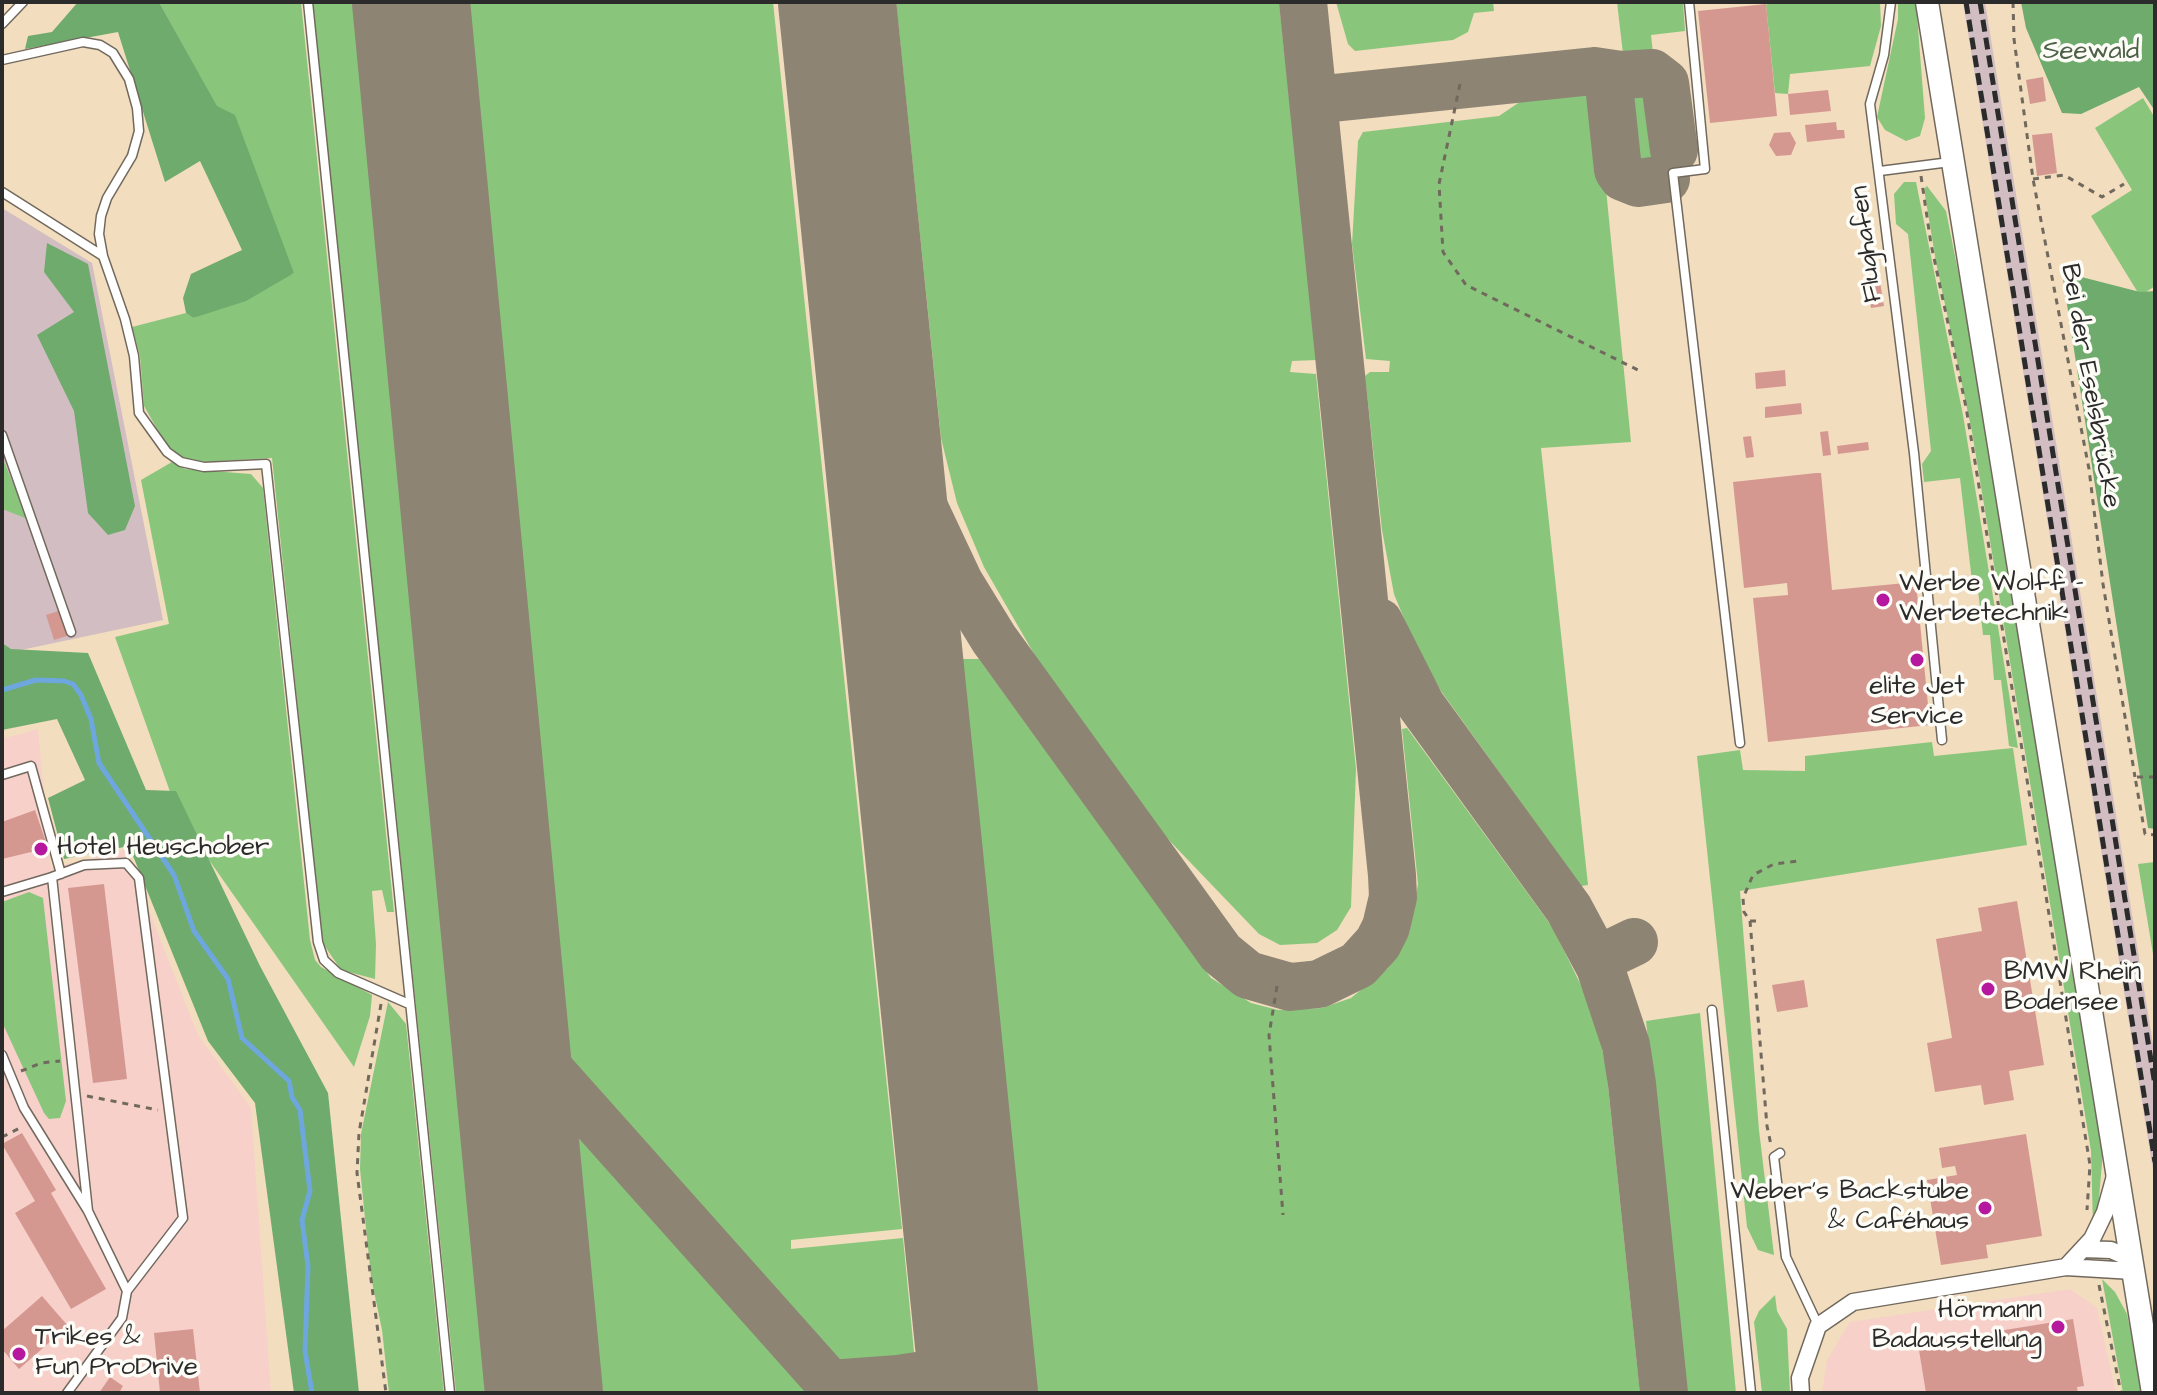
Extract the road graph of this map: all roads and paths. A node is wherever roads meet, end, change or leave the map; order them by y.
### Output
1 (23, 2) edge
2 (308, 2) edge
3 (1689, 2) edge
4 (1891, 2) edge
5 (1927, 2) edge
6 (2013, 2) edge
7 (2, 24) edge
8 (2, 60) edge
9 (1460, 84) dead end
10 (1950, 162) junction
11 (1919, 165) junction
12 (1880, 171) junction
13 (2033, 179) junction
14 (2124, 184) dead end
15 (2, 192) edge
16 (103, 256) junction
17 (1642, 372) dead end
18 (2, 435) edge
19 (71, 632) dead end
20 (1942, 740) dead end
21 (1740, 743) dead end
22 (2, 775) edge
23 (2135, 777) junction
24 (2155, 777) edge
25 (2155, 835) edge
26 (1798, 861) dead end
27 (56, 875) junction
28 (2, 892) edge
29 (1750, 921) junction
30 (1756, 921) dead end
31 (1277, 986) dead end
32 (384, 993) junction
33 (409, 1004) junction
34 (1712, 1010) dead end
35 (2, 1055) edge
36 (71, 1060) junction
37 (11, 1075) junction
38 (75, 1093) junction
39 (170, 1112) junction
40 (32, 1121) junction
41 (2, 1137) edge
42 (1777, 1155) joint
43 (2117, 1169) junction
44 (88, 1211) junction
45 (1283, 1215) dead end
46 (2088, 1244) junction
47 (2132, 1265) junction
48 (2066, 1267) junction
49 (2098, 1271) junction
50 (127, 1291) junction
51 (1818, 1326) junction
52 (67, 1393) edge
53 (386, 1393) edge
54 (450, 1393) edge
55 (1751, 1393) edge
56 (1801, 1393) edge
57 (2121, 1393) edge
58 (2153, 1393) edge

1 - 7 lane
2 - 33 lane
3 - 21 lane
4 - 12 lane, Flughafen
5 - 10 street
6 - 13 path, Bei der Eselsbrücke
8 - 16 lane
9 - 17 path
10 - 11 lane
10 - 43 street
11 - 12 lane
11 - 46 path
12 - 20 lane, Flughafen
13 - 14 path
13 - 23 path, Bei der Eselsbrücke
15 - 16 lane
16 - 32 lane
18 - 19 lane
22 - 27 lane
23 - 24 path
23 - 25 path, Bei der Eselsbrücke
26 - 29 path
27 - 28 lane
27 - 36 lane
27 - 39 lane
29 - 30 path
29 - 42 path
31 - 45 path
32 - 33 lane
32 - 53 path
33 - 54 lane
34 - 55 lane
35 - 37 lane
36 - 37 path
36 - 38 lane
37 - 40 lane
38 - 39 path
38 - 44 lane
39 - 50 lane
40 - 41 path
40 - 44 lane
42 - 51 lane
43 - 46 street
43 - 47 street
44 - 50 lane
46 - 47 street
46 - 48 street
47 - 49 street
47 - 58 street
48 - 49 street
48 - 51 street
49 - 57 path
50 - 52 lane
51 - 56 street

